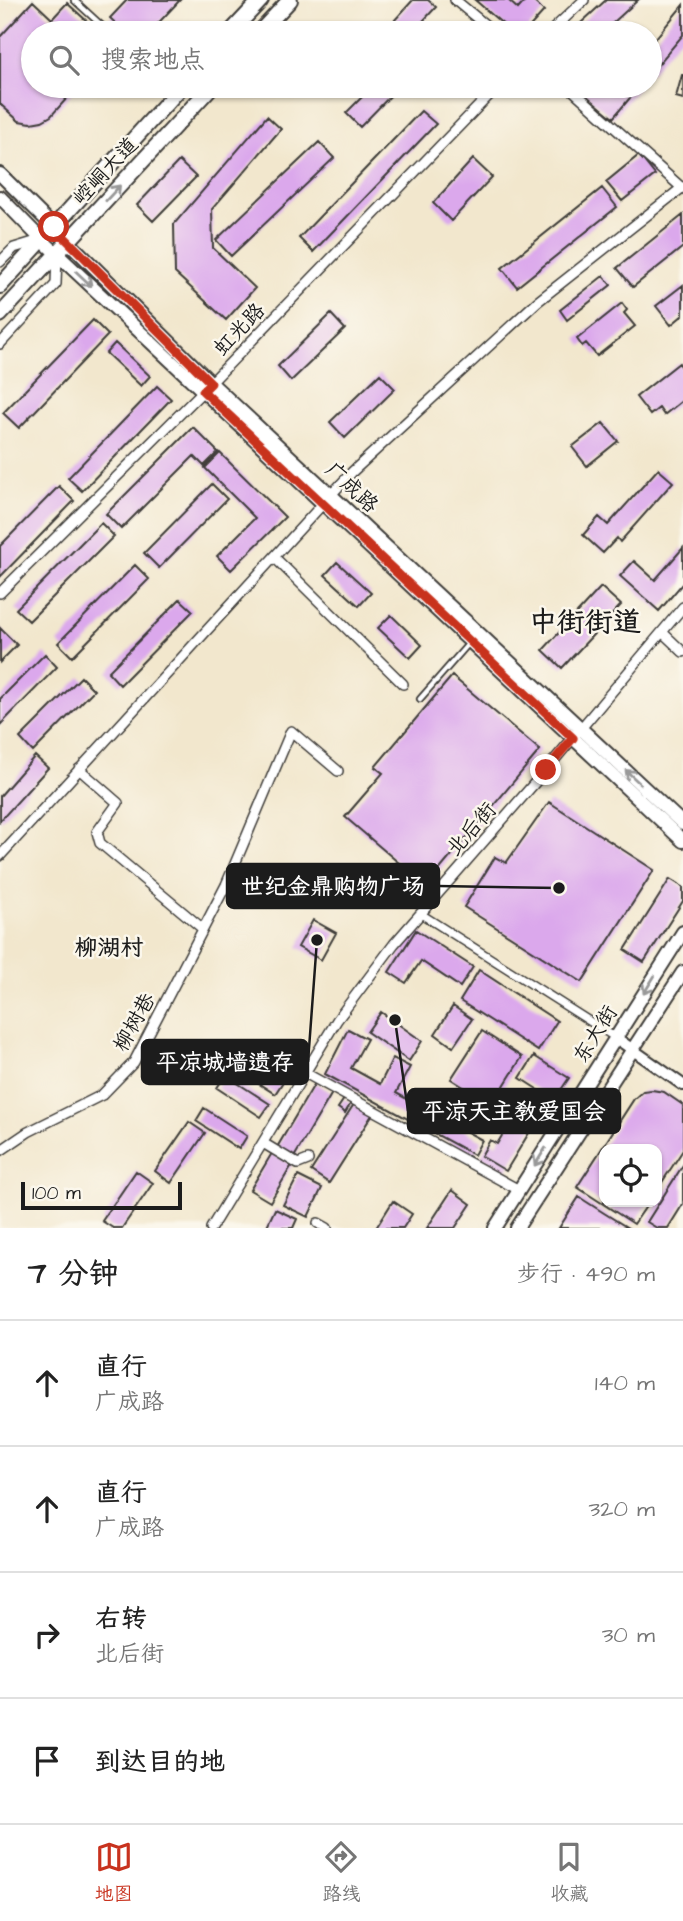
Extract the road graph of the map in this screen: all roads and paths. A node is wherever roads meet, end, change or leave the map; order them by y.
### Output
1 (74, 0) edge
2 (290, 0) edge
3 (455, 0) edge
4 (584, 0) edge
5 (255, 2) edge
6 (97, 21) edge
7 (240, 21) edge
8 (271, 21) edge
9 (480, 21) edge
10 (562, 21) edge
11 (166, 98) edge
12 (201, 98) edge
13 (486, 98) edge
14 (581, 98) edge
15 (0, 174) edge
16 (682, 188) edge
17 (0, 197) edge
18 (54, 227) junction
19 (42, 240) junction
20 (69, 241) junction
21 (57, 254) junction
22 (0, 262) edge
23 (0, 286) edge
24 (0, 315) edge
25 (0, 344) edge
26 (207, 387) junction
27 (327, 498) junction
28 (274, 556) junction
29 (0, 593) edge
30 (683, 607) edge
31 (662, 632) junction
32 (470, 641) junction
33 (683, 652) edge
34 (403, 684) dead end
35 (420, 699) dead end
36 (577, 733) junction
37 (79, 769) junction
38 (338, 771) dead end
39 (683, 824) edge
40 (683, 841) edge
41 (0, 856) edge
42 (421, 914) junction
43 (203, 929) junction
44 (683, 932) edge
45 (683, 972) edge
46 (616, 1038) junction
47 (633, 1050) junction
48 (305, 1073) junction
49 (683, 1085) edge
50 (263, 1143) junction
51 (0, 1151) edge
52 (307, 1160) dead end
53 (519, 1190) junction
54 (318, 1223) dead end
55 (211, 1228) edge
56 (327, 1228) edge
57 (495, 1228) edge
58 (517, 1228) edge

1 - 6 lane
2 - 8 main road
3 - 9 street
4 - 10 street
5 - 7 main road
11 - 18 main road, 崆峒大道
20 -> 12 main road, 崆峒大道
13 - 26 street, 虹光路
14 - 16 street
15 - 18 main road, 广成路
16 - 27 street
17 - 19 main road, 广成路
18 - 19 main road, 崆峒大道
18 - 20 main road, 广成路
19 - 21 main road, 广成路
19 - 22 street
19 - 23 main road, 崆峒大道
20 - 21 main road, 崆峒大道
20 - 26 main road, 广成路
21 - 24 main road, 崆峒大道
21 - 25 street
21 -> 26 main road, 广成路
26 - 27 main road, 广成路
26 - 29 street, 虹光路
27 - 28 street
27 - 32 main road, 广成路
27 - 36 main road, 广成路
28 - 34 street
28 - 37 street
30 - 31 street, 北后街
31 - 33 street
31 - 36 street, 北后街
32 - 35 lane
32 - 36 main road, 广成路
39 -> 36 main road, 广成路
36 - 40 main road, 广成路
36 - 42 street, 北后街
37 - 41 street
37 - 43 street
38 - 43 street, 柳树巷
42 - 46 street
42 - 48 street, 北后街
43 - 51 street, 柳树巷
44 -> 46 main road, 东大街
45 - 47 main road, 东大街
46 - 47 street
46 -> 53 main road, 东大街
47 - 49 street
47 - 58 main road, 东大街
48 - 50 street, 北后街
48 - 53 street
50 - 52 street
50 - 55 street, 北后街
53 - 57 main road, 东大街
54 - 56 street

